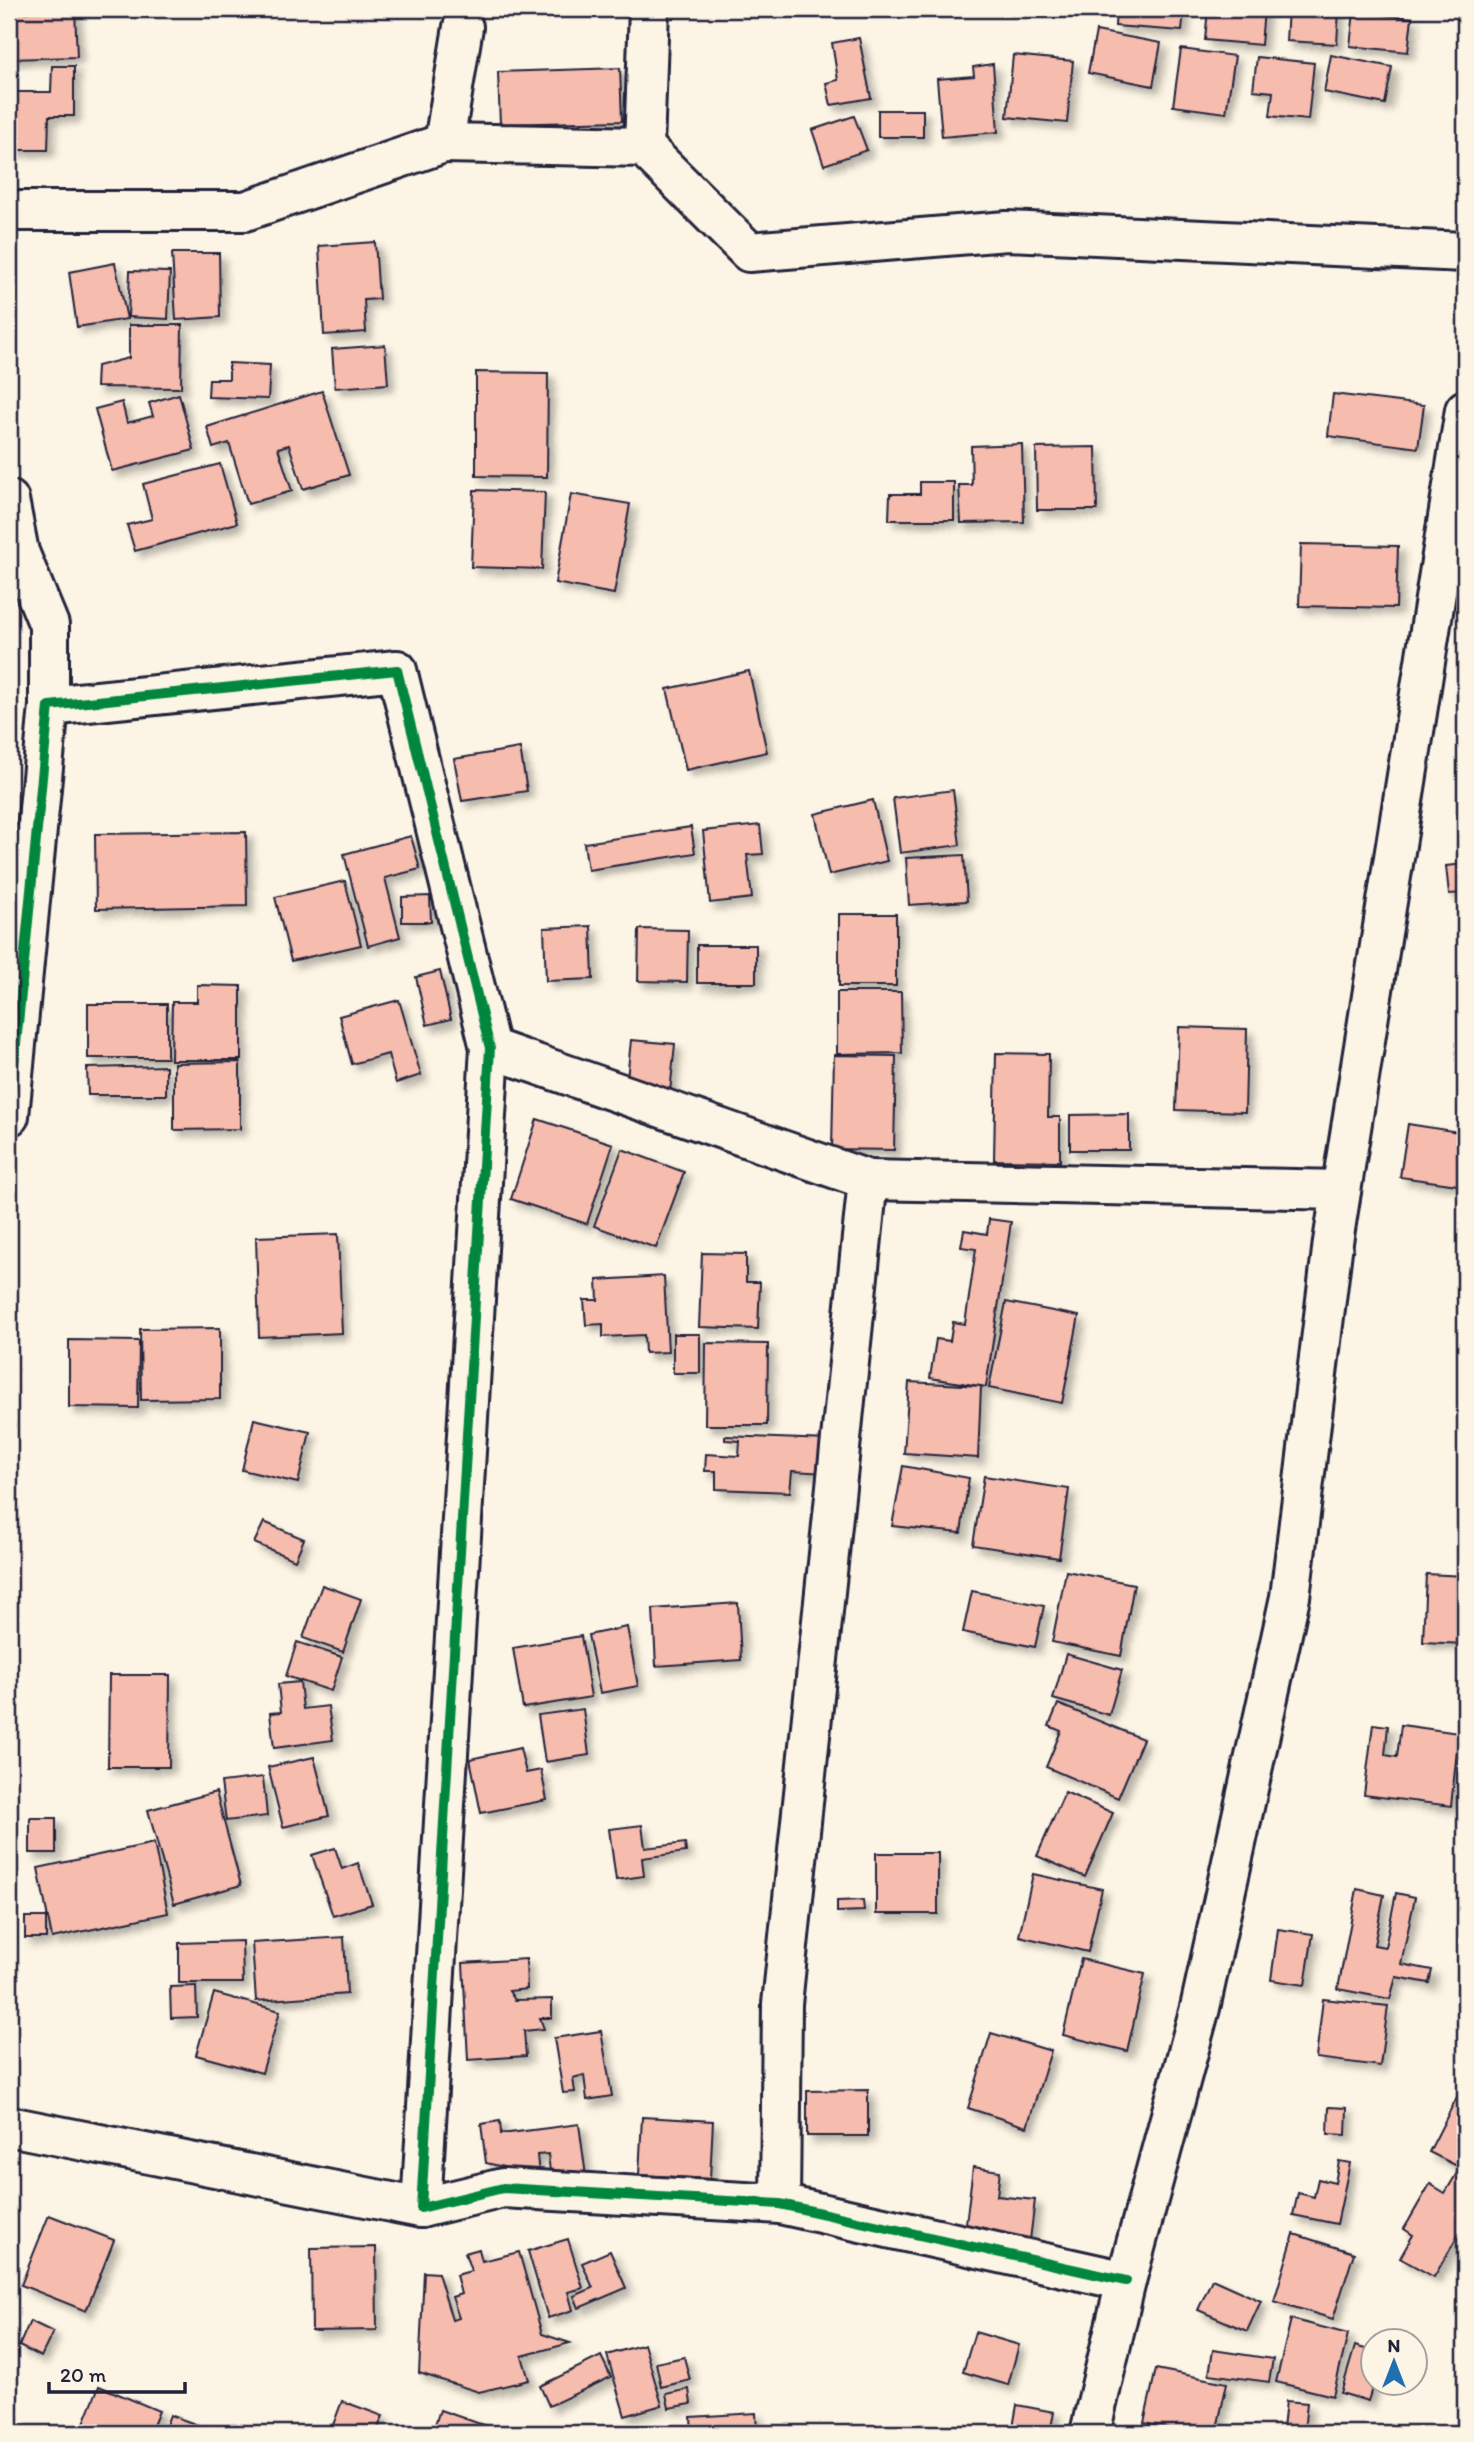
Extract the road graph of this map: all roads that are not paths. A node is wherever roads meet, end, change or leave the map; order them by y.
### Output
1 (649, 9) edge
2 (463, 27) dead end
3 (444, 143) junction
4 (645, 146) junction
5 (9, 211) edge
6 (1465, 252) edge
7 (1465, 410) edge
8 (9, 500) edge
9 (49, 706) junction
10 (490, 1048) junction
11 (9, 1116) edge
12 (868, 1180) junction
13 (1341, 1190) junction
14 (9, 2126) edge
15 (780, 2204) junction
16 (421, 2208) junction
17 (1126, 2281) junction
18 (1090, 2433) edge

1 - 4 street
2 - 3 street
3 - 4 street
3 - 5 street
4 - 6 street
7 - 13 street
8 - 9 street
9 - 10 street
9 - 11 street
10 - 12 street
10 - 16 street
12 - 13 street
12 - 15 street
13 - 17 street
14 - 16 street
15 - 16 street
15 - 17 street
17 - 18 street

